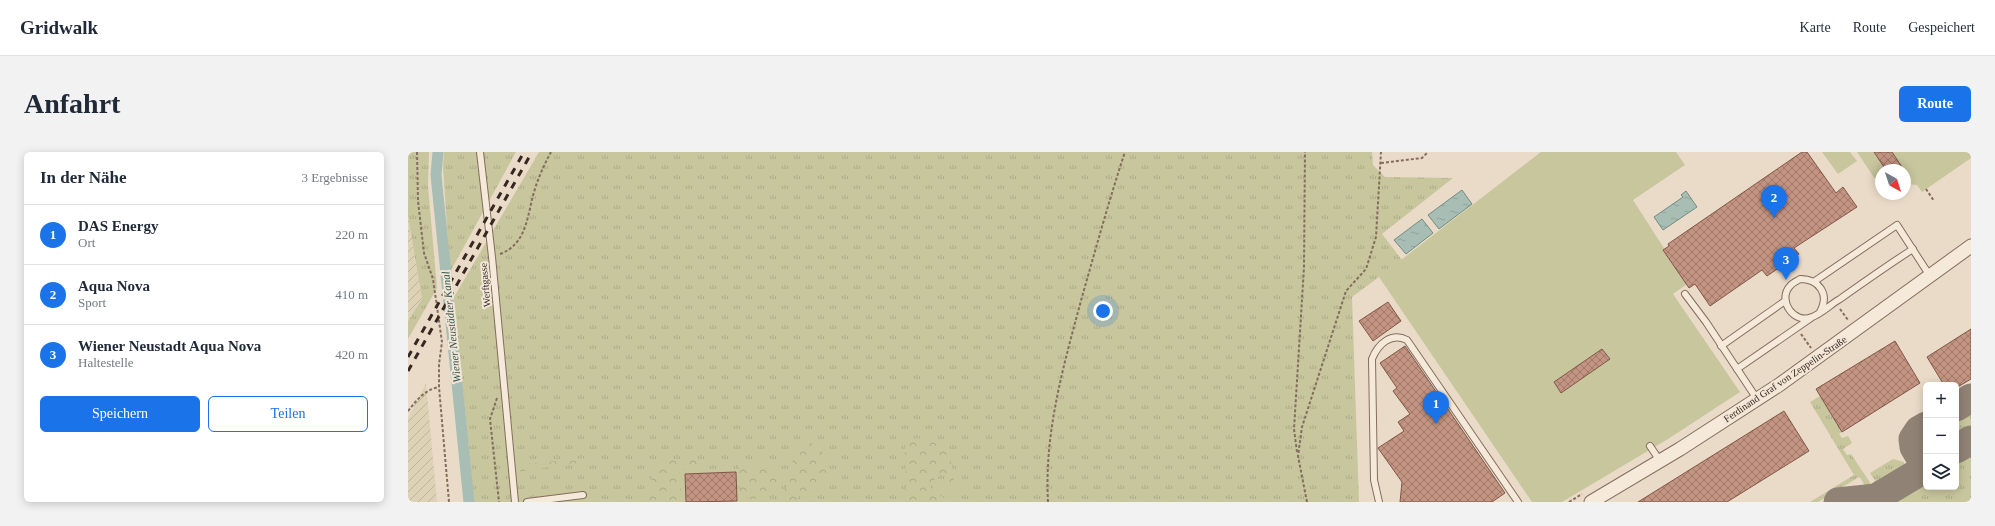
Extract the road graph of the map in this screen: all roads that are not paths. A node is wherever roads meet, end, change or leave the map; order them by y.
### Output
1 (480, 152) edge
2 (1971, 246) edge
3 (1912, 248) junction
4 (1930, 276) junction
5 (1815, 282) junction
6 (1685, 294) dead end
7 (1785, 301) junction
8 (1820, 312) junction
9 (1812, 317) junction
10 (1721, 346) junction
11 (1737, 369) junction
12 (1757, 399) junction
13 (1650, 446) dead end
14 (1660, 461) junction
15 (583, 495) dead end
16 (1590, 496) edge
17 (515, 502) edge
18 (527, 502) edge
19 (1379, 502) edge
20 (1518, 502) edge

1 - 17 lane, Werftgasse
2 - 4 street, Ferdinand Graf von Zeppelin-Straße
3 - 4 lane
3 - 5 lane
3 - 8 lane
4 - 12 street, Ferdinand Graf von Zeppelin-Straße
5 - 7 lane
5 - 8 lane
6 - 10 lane
7 - 9 lane
7 - 10 lane
8 - 9 lane
9 - 11 lane
10 - 11 lane
11 - 12 lane
12 - 14 street, Ferdinand Graf von Zeppelin-Straße
13 - 14 lane
14 - 16 street, Ferdinand Graf von Zeppelin-Straße
15 - 18 lane
19 - 20 lane

